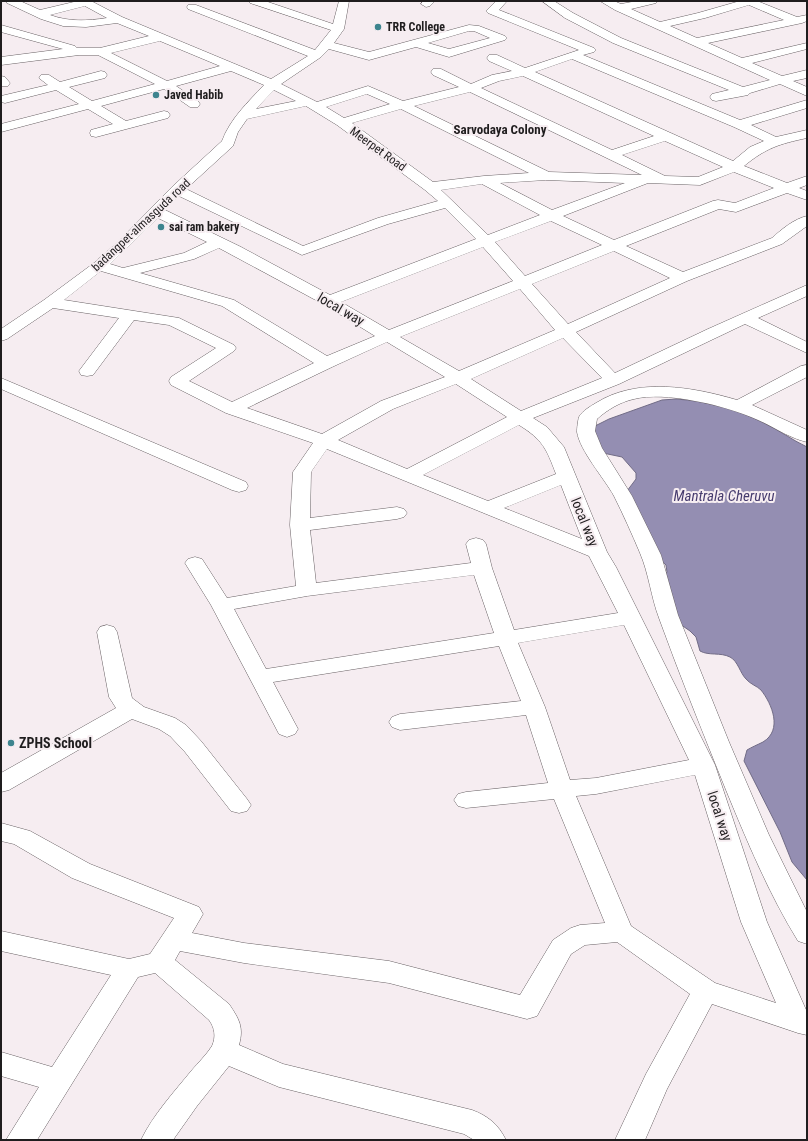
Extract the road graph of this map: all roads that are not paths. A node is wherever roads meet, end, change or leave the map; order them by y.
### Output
1 (254, 1) edge
2 (502, 1) edge
3 (547, 1) edge
4 (605, 1) edge
5 (652, 1) edge
6 (749, 1) edge
7 (16, 2) edge
8 (85, 2) edge
9 (339, 2) edge
10 (192, 8) dead end
11 (619, 8) junction
12 (39, 14) junction
13 (118, 19) junction
14 (803, 21) edge
15 (663, 26) junction
16 (1, 28) edge
17 (338, 29) junction
18 (643, 32) dead end
19 (161, 37) junction
20 (621, 38) junction
21 (696, 42) junction
22 (416, 43) junction
23 (327, 45) junction
24 (807, 46) edge
25 (597, 48) junction
26 (79, 51) junction
27 (100, 52) junction
28 (317, 55) junction
29 (572, 55) junction
30 (493, 58) dead end
31 (1, 61) edge
32 (742, 62) junction
33 (231, 67) junction
34 (437, 72) dead end
35 (525, 72) junction
36 (807, 74) edge
37 (101, 75) dead end
38 (45, 78) dead end
39 (782, 80) junction
40 (272, 84) junction
41 (166, 85) junction
42 (58, 86) junction
43 (471, 88) junction
44 (744, 92) junction
45 (807, 92) edge
46 (716, 96) dead end
47 (5, 99) dead end
48 (194, 104) dead end
49 (312, 104) junction
50 (402, 104) junction
51 (807, 104) edge
52 (92, 105) junction
53 (164, 115) dead end
54 (243, 116) junction
55 (342, 122) junction
56 (739, 124) junction
57 (124, 125) junction
58 (1, 128) edge
59 (232, 132) junction
60 (96, 133) dead end
61 (807, 134) edge
62 (666, 136) junction
63 (774, 141) junction
64 (611, 155) junction
65 (734, 167) junction
66 (546, 176) junction
67 (484, 180) junction
68 (644, 180) junction
69 (807, 180) edge
70 (665, 181) junction
71 (430, 187) junction
72 (787, 189) junction
73 (177, 190) junction
74 (807, 196) edge
75 (448, 203) junction
76 (157, 212) junction
77 (552, 216) junction
78 (807, 220) edge
79 (219, 242) junction
80 (486, 242) junction
81 (615, 245) junction
82 (99, 266) junction
83 (124, 273) junction
84 (682, 278) junction
85 (522, 283) junction
86 (807, 290) edge
87 (329, 301) junction
88 (50, 303) junction
89 (130, 315) junction
90 (746, 318) junction
91 (9, 321) edge
92 (565, 331) junction
93 (1, 336) edge
94 (388, 336) junction
95 (807, 348) edge
96 (326, 363) junction
97 (807, 370) edge
98 (87, 371) dead end
99 (458, 378) junction
100 (613, 380) junction
101 (1, 383) edge
102 (744, 402) dead end
103 (232, 409) junction
104 (518, 418) junction
105 (807, 437) edge
106 (324, 441) junction
107 (408, 476) junction
108 (567, 476) junction
109 (239, 486) dead end
110 (488, 508) junction
111 (397, 513) dead end
112 (300, 524) junction
113 (476, 544) dead end
114 (597, 552) junction
115 (195, 563) dead end
116 (482, 568) junction
117 (307, 590) junction
118 (220, 605) junction
119 (630, 617) junction
120 (107, 632) dead end
121 (506, 638) junction
122 (259, 676) junction
123 (534, 707) junction
124 (130, 710) junction
125 (400, 722) dead end
126 (287, 729) dead end
127 (703, 765) junction
128 (1, 784) edge
129 (562, 790) junction
130 (466, 800) dead end
131 (239, 805) dead end
132 (1, 832) edge
133 (621, 932) junction
134 (807, 934) edge
135 (174, 940) junction
136 (1, 941) edge
137 (159, 962) junction
138 (129, 970) junction
139 (706, 991) junction
140 (802, 1023) edge
141 (224, 1051) junction
142 (1, 1064) edge
143 (59, 1081) junction
144 (21, 1140) edge
145 (156, 1140) edge
146 (491, 1140) edge
147 (630, 1140) edge

1 - 17 street
2 - 25 street
3 - 20 street
4 - 11 street
5 - 11 street
6 - 14 street
6 - 15 street
7 - 12 street
8 - 12 street
8 - 13 street, Meerpet Road
9 - 17 street, badangpet-almasguda road
10 - 28 street
11 - 15 street
12 - 13 street
13 - 19 street, Meerpet Road
14 - 21 street
15 - 18 street
15 - 21 street
16 - 26 street
17 - 23 street, badangpet-almasguda road
19 - 27 street
19 - 33 street, Meerpet Road
20 - 25 street
20 - 44 street
21 - 32 street
22 - 22 street
22 - 23 street
23 - 28 street, badangpet-almasguda road
24 - 32 street
25 - 29 street
26 - 27 street
26 - 31 street
27 - 41 street
28 - 40 street, badangpet-almasguda road
29 - 35 street
29 - 56 street
30 - 35 street
32 - 39 street
33 - 40 street, Meerpet Road
33 - 41 street
34 - 43 street
35 - 43 street
35 - 62 street
36 - 39 street
37 - 42 street
38 - 42 street
39 - 44 street
39 - 45 street
40 - 49 street, Meerpet Road
40 - 54 street, badangpet-almasguda road
41 - 48 street
41 - 52 street
42 - 47 street
42 - 52 street
43 - 50 street
43 - 64 street
44 - 46 street
49 - 50 street
49 - 54 street
49 - 55 street, Meerpet Road
50 - 55 street
50 - 66 street
51 - 56 street
52 - 57 street
52 - 58 street
53 - 57 street
54 - 59 street, badangpet-almasguda road
55 - 71 street, Meerpet Road
56 - 63 street
57 - 60 street
59 - 73 street, badangpet-almasguda road
59 - 91 street, badangpet-almasguda road
61 - 63 street
62 - 64 street
62 - 65 street
63 - 65 street
64 - 70 street
65 - 70 street
65 - 72 street
66 - 67 street
66 - 68 street
67 - 71 street
67 - 77 street
68 - 70 street
68 - 77 street
69 - 72 street
71 - 75 street, Meerpet Road
72 - 74 street
72 - 81 street
73 - 75 street
73 - 76 street, badangpet-almasguda road
75 - 80 street, Meerpet Road
76 - 79 street, local way
76 - 82 street, badangpet-almasguda road
77 - 80 street
77 - 81 street
78 - 84 street
79 - 83 street
79 - 87 street, local way
80 - 85 street, Meerpet Road
80 - 87 street
81 - 84 street
81 - 85 street
82 - 83 street
82 - 88 street, badangpet-almasguda road
83 - 96 street
84 - 92 street
85 - 92 street, Meerpet Road
85 - 94 street
86 - 90 street
87 - 94 street, local way
88 - 89 street
88 - 91 street, badangpet-almasguda road
89 - 98 street
89 - 103 street
90 - 95 street
90 - 100 street
91 - 93 street, badangpet-almasguda road
92 - 99 street
92 - 100 street, Meerpet Road
94 - 96 street
94 - 99 street, local way
96 - 103 street
97 - 102 street
99 - 104 street, local way
99 - 106 street
100 - 104 street
101 - 109 street
103 - 106 street
104 - 107 street
104 - 108 street, local way
105 - 134 street
106 - 107 street
106 - 112 street
107 - 110 street
108 - 110 street
108 - 114 street, local way
110 - 114 street
111 - 112 street
112 - 117 street
113 - 116 street
114 - 119 street, local way
115 - 118 street
116 - 117 street
116 - 121 street
117 - 118 street
118 - 122 street
119 - 121 street
119 - 127 street, local way
120 - 124 street
121 - 122 street
121 - 123 street
122 - 126 street
123 - 125 street
123 - 129 street
124 - 128 street
124 - 131 street
127 - 129 street
127 - 140 street, local way
129 - 130 street
129 - 133 street
132 - 135 street
133 - 135 street
133 - 139 street
135 - 137 street
136 - 138 street
137 - 138 street
137 - 141 street
138 - 143 street
139 - 140 street
139 - 147 street
141 - 145 street
141 - 146 street
142 - 143 street
143 - 144 street

